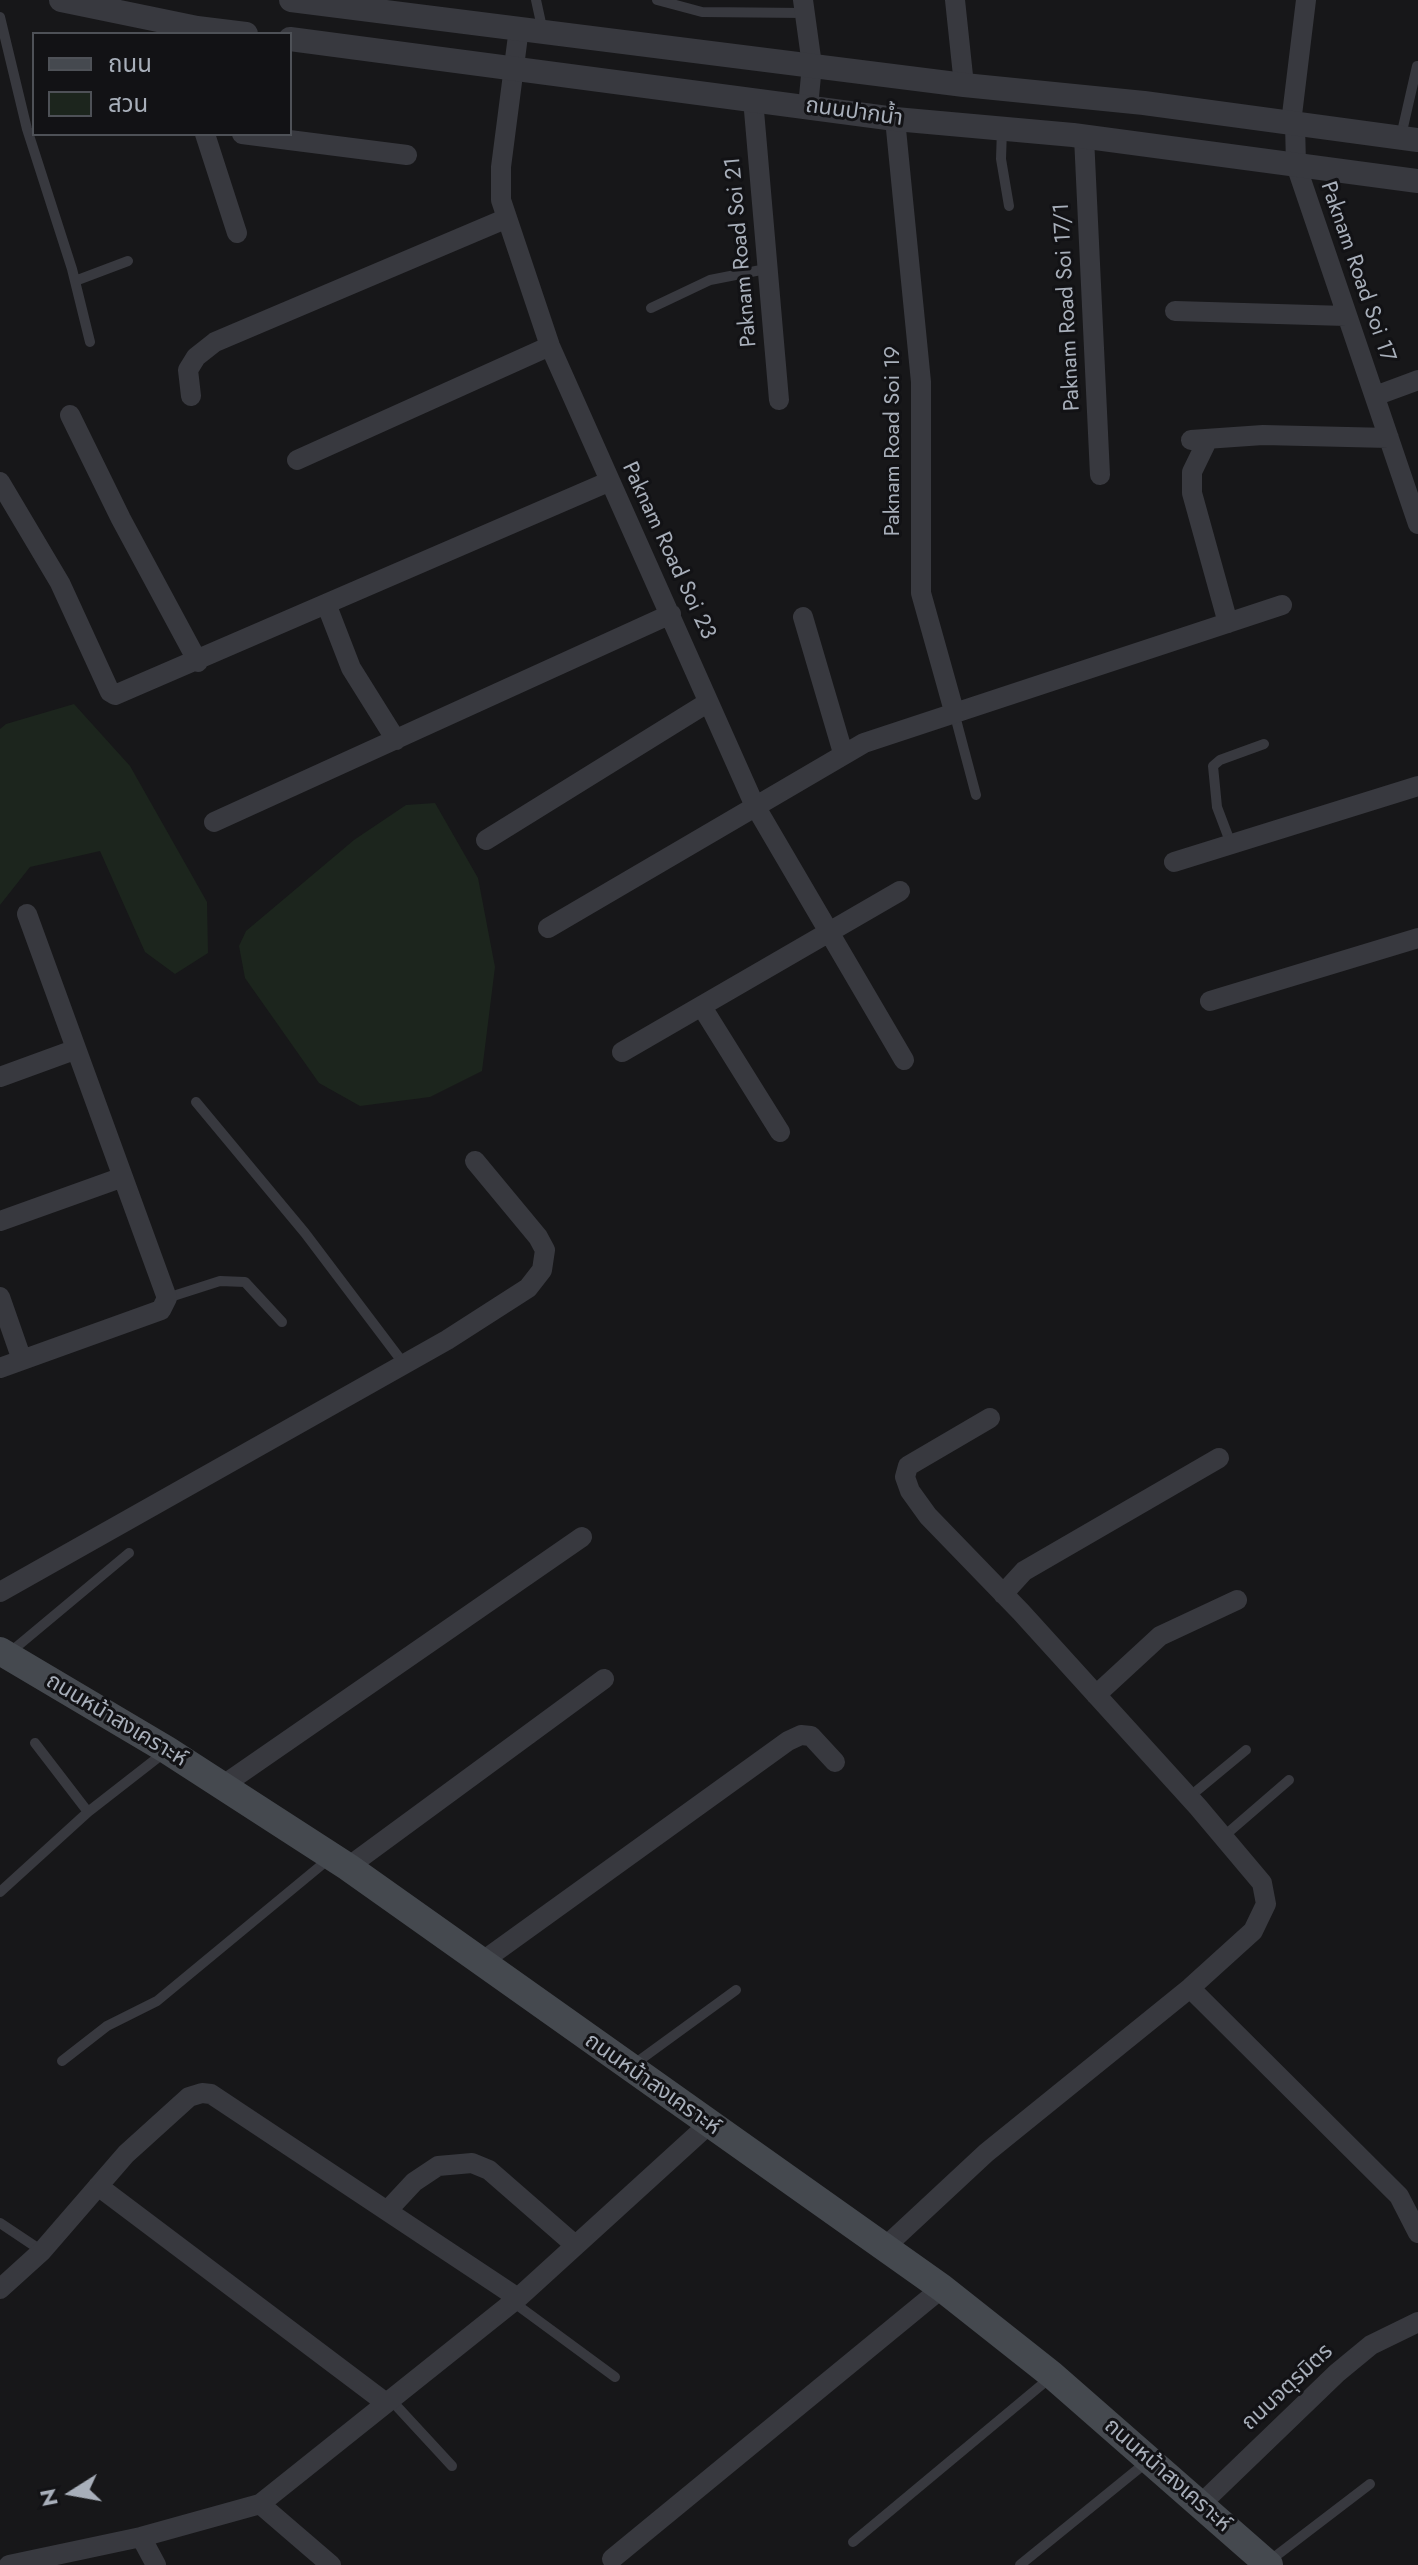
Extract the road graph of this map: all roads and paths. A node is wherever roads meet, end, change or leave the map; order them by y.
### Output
1 (61, 0) edge
2 (291, 0) edge
3 (536, 0) edge
4 (657, 0) edge
5 (955, 0) edge
6 (1306, 0) edge
7 (804, 6) edge
8 (402, 8) edge
9 (0, 17) edge
10 (531, 30) junction
11 (197, 31) edge
12 (292, 39) edge
13 (812, 65) junction
14 (515, 66) junction
15 (1417, 66) edge
16 (964, 85) junction
17 (753, 99) junction
18 (808, 107) junction
19 (895, 119) junction
20 (1293, 123) junction
21 (1002, 129) junction
22 (206, 136) edge
23 (258, 136) edge
24 (1084, 137) junction
25 (1409, 139) edge
26 (407, 155) dead end
27 (1296, 165) junction
28 (1418, 181) edge
29 (1009, 206) dead end
30 (505, 219) junction
31 (237, 233) dead end
32 (128, 261) dead end
33 (766, 269) junction
34 (75, 281) junction
35 (651, 308) dead end
36 (1175, 311) dead end
37 (1346, 316) junction
38 (90, 342) dead end
39 (550, 346) junction
40 (1418, 380) edge
41 (191, 396) dead end
42 (1375, 396) junction
43 (779, 400) dead end
44 (70, 415) dead end
45 (1389, 438) junction
46 (297, 460) dead end
47 (1100, 475) dead end
48 (0, 482) edge
49 (608, 482) junction
50 (1418, 524) edge
51 (1282, 605) dead end
52 (327, 606) junction
53 (671, 614) junction
54 (803, 617) dead end
55 (1228, 623) junction
56 (198, 662) junction
57 (707, 703) junction
58 (954, 711) junction
59 (396, 740) junction
60 (1264, 744) dead end
61 (843, 753) junction
62 (1418, 786) edge
63 (976, 795) dead end
64 (754, 804) junction
65 (214, 822) dead end
66 (486, 840) dead end
67 (1231, 844) junction
68 (1174, 862) dead end
69 (900, 891) dead end
70 (27, 914) dead end
71 (548, 928) dead end
72 (828, 934) junction
73 (1418, 938) edge
74 (1210, 1001) dead end
75 (702, 1007) junction
76 (74, 1050) junction
77 (622, 1052) dead end
78 (904, 1060) dead end
79 (0, 1077) edge
80 (196, 1102) dead end
81 (780, 1132) dead end
82 (475, 1161) dead end
83 (123, 1177) junction
84 (0, 1221) edge
85 (0, 1297) edge
86 (167, 1298) junction
87 (282, 1322) dead end
88 (22, 1360) junction
89 (404, 1364) junction
90 (0, 1368) edge
91 (990, 1418) dead end
92 (1219, 1458) dead end
93 (582, 1537) dead end
94 (129, 1553) dead end
95 (0, 1592) edge
96 (1003, 1594) junction
97 (1237, 1600) dead end
98 (3, 1653) edge
99 (604, 1679) dead end
100 (1096, 1695) junction
101 (35, 1743) dead end
102 (167, 1750) junction
103 (1246, 1750) dead end
104 (835, 1762) dead end
105 (1289, 1780) dead end
106 (222, 1786) junction
107 (1188, 1798) junction
108 (88, 1812) junction
109 (1223, 1837) junction
110 (339, 1861) junction
111 (0, 1892) edge
112 (480, 1963) junction
113 (1190, 1988) junction
114 (736, 1990) dead end
115 (62, 2061) dead end
116 (628, 2068) junction
117 (708, 2125) junction
118 (98, 2186) junction
119 (387, 2211) junction
120 (0, 2223) edge
121 (1418, 2233) edge
122 (575, 2245) junction
123 (885, 2247) junction
124 (42, 2251) junction
125 (942, 2288) junction
126 (0, 2289) edge
127 (515, 2300) junction
128 (1418, 2322) edge
129 (1052, 2375) junction
130 (615, 2377) dead end
131 (388, 2402) junction
132 (1149, 2460) junction
133 (452, 2466) dead end
134 (1370, 2484) dead end
135 (260, 2504) junction
136 (1201, 2504) junction
137 (141, 2537) junction
138 (853, 2542) dead end
139 (612, 2559) dead end
140 (1268, 2564) edge
141 (9, 2565) edge
142 (156, 2565) edge
143 (331, 2565) edge
144 (1020, 2565) edge

1 - 11 street
2 - 8 street, ถนนปากน้ำ
3 - 10 lane
4 - 7 lane
5 - 16 street
6 - 20 street, Paknam Road Soi 17
7 - 13 street
8 - 10 street, ถนนปากน้ำ
9 - 34 lane
10 - 13 street, ถนนปากน้ำ
10 - 14 street, Paknam Road Soi 23
12 - 14 street, ถนนปากน้ำ
13 - 16 street, ถนนปากน้ำ
13 - 18 street
14 - 17 street, ถนนปากน้ำ
14 - 30 street, Paknam Road Soi 23
15 - 25 lane
16 - 20 street, ถนนปากน้ำ
17 - 18 street, ถนนปากน้ำ
17 - 33 street, Paknam Road Soi 21
18 - 19 street, ถนนปากน้ำ
19 - 21 street, ถนนปากน้ำ
19 - 58 street, Paknam Road Soi 19
20 - 25 street, ถนนปากน้ำ
20 - 27 street, Paknam Road Soi 17
21 - 24 street, ถนนปากน้ำ
21 - 29 lane
22 - 31 street
23 - 26 street
24 - 27 street, ถนนปากน้ำ
24 - 47 street, Paknam Road Soi 17/1
27 - 28 street, ถนนปากน้ำ
27 - 37 street, Paknam Road Soi 17
30 - 39 street, Paknam Road Soi 23
30 - 41 street
32 - 34 lane
33 - 35 lane
33 - 43 street, Paknam Road Soi 21
34 - 38 lane
36 - 37 street
37 - 42 street, Paknam Road Soi 17
39 - 46 street
39 - 49 street, Paknam Road Soi 23
40 - 42 street
42 - 45 street, Paknam Road Soi 17
44 - 56 street
45 - 50 street, Paknam Road Soi 17
45 - 55 street
48 - 56 street
49 - 52 street
49 - 53 street, Paknam Road Soi 23
51 - 55 street
52 - 56 street
52 - 59 street
53 - 57 street, Paknam Road Soi 23
53 - 59 street
54 - 61 street
55 - 58 street
57 - 64 street, Paknam Road Soi 23
57 - 66 street
58 - 61 street
58 - 63 lane
59 - 65 street
60 - 67 lane
61 - 64 street
62 - 67 street
64 - 71 street
64 - 72 street, Paknam Road Soi 23
67 - 68 street
69 - 72 street
70 - 76 street
72 - 75 street
72 - 78 street, Paknam Road Soi 23
73 - 74 street
75 - 77 street
75 - 81 street
76 - 79 street
76 - 83 street
80 - 89 lane
82 - 89 street
83 - 84 street
83 - 86 street
85 - 88 street
86 - 87 lane
86 - 88 street
88 - 90 street
89 - 95 street
91 - 96 street
92 - 96 street
93 - 106 street
94 - 98 lane
96 - 100 street
97 - 100 street
98 - 102 main road, ถนนหน้าสงเคราะห์
99 - 110 street
100 - 107 street
101 - 108 lane
102 - 106 main road, ถนนหน้าสงเคราะห์
102 - 108 lane
103 - 107 lane
104 - 112 street
105 - 109 lane
106 - 110 main road, ถนนหน้าสงเคราะห์
107 - 109 street
108 - 111 lane
109 - 113 street
110 - 112 main road, ถนนหน้าสงเคราะห์
110 - 115 lane
112 - 116 main road, ถนนหน้าสงเคราะห์
113 - 121 street
113 - 123 street
114 - 116 lane
116 - 117 main road, ถนนหน้าสงเคราะห์
117 - 122 street
117 - 123 main road, ถนนหน้าสงเคราะห์
118 - 119 street
118 - 124 street
118 - 131 street
119 - 122 street
119 - 127 street
120 - 124 lane
122 - 127 street
123 - 125 main road, ถนนหน้าสงเคราะห์
124 - 126 street
125 - 129 main road, ถนนหน้าสงเคราะห์
125 - 139 street
127 - 130 lane
127 - 131 street
128 - 136 street, ถนนจตุรมิตร
129 - 132 main road, ถนนหน้าสงเคราะห์
129 - 138 lane
131 - 133 lane
131 - 135 street
132 - 136 main road, ถนนหน้าสงเคราะห์
132 - 144 lane
134 - 140 lane
135 - 137 street
135 - 143 street
136 - 140 main road, ถนนหน้าสงเคราะห์
137 - 141 street
137 - 142 street

